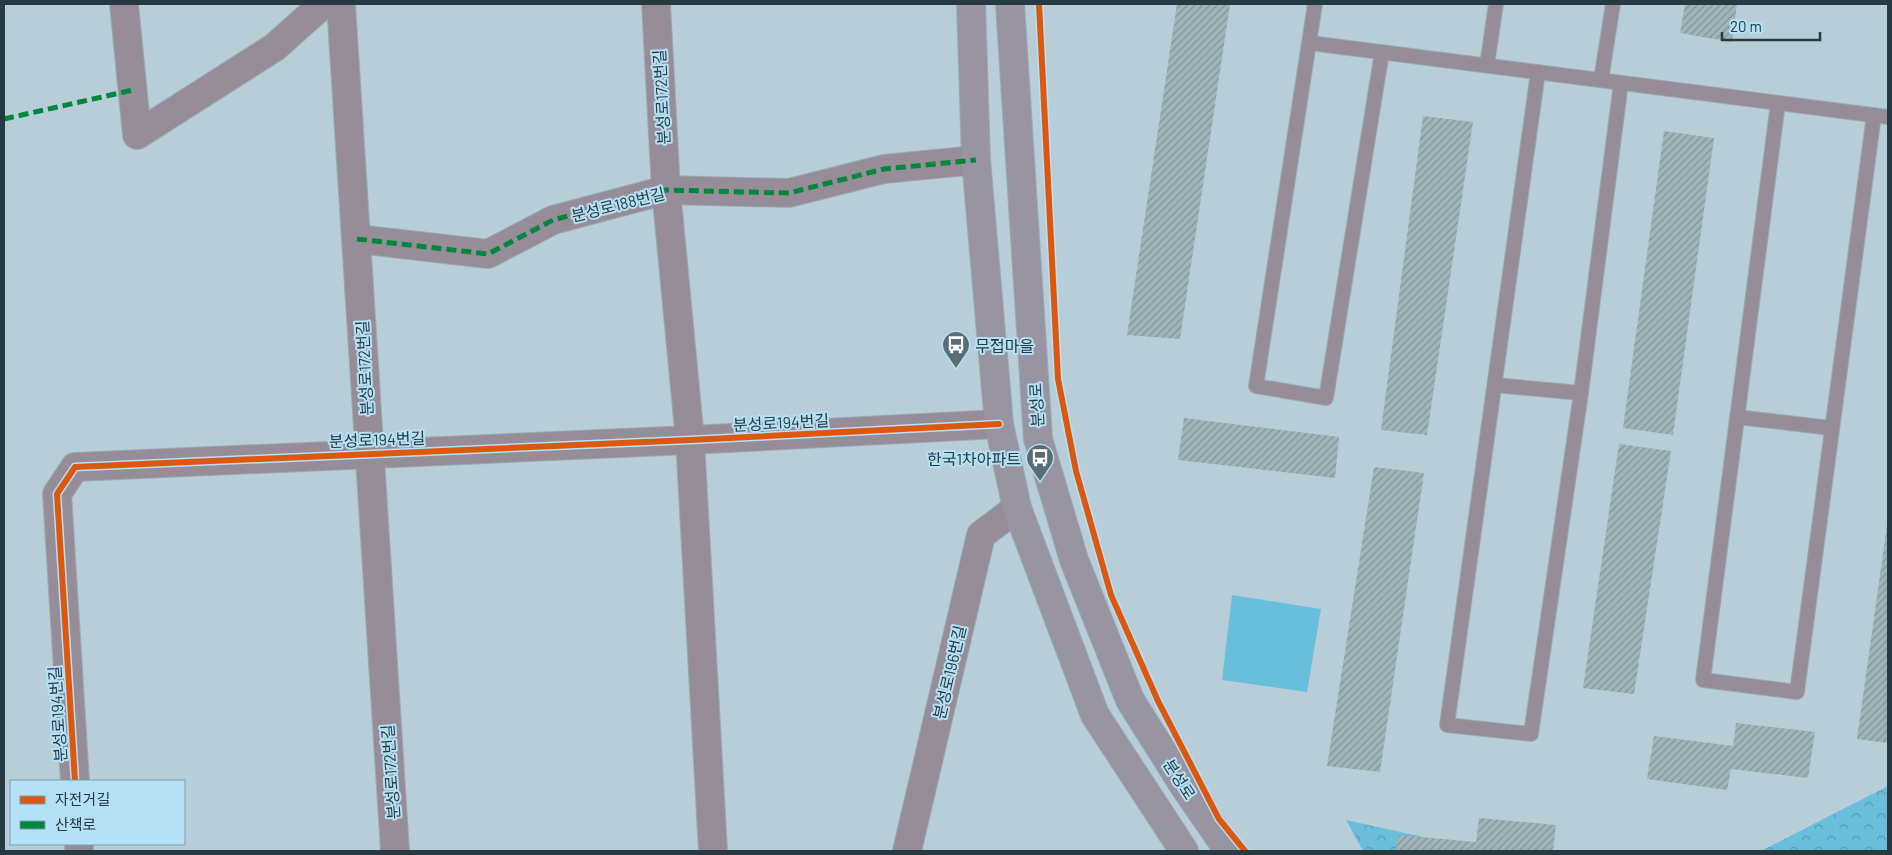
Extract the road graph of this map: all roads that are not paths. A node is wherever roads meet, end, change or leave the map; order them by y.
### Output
1 (124, 4) edge
2 (323, 4) edge
3 (341, 4) edge
4 (656, 4) edge
5 (971, 4) edge
6 (1010, 4) edge
7 (1315, 4) edge
8 (1496, 4) edge
9 (1613, 4) edge
10 (1310, 43) junction
11 (1382, 52) junction
12 (1487, 65) junction
13 (1538, 72) junction
14 (1601, 80) junction
15 (1622, 83) junction
16 (1778, 103) junction
17 (1881, 116) edge
18 (976, 160) junction
19 (666, 190) junction
20 (357, 239) junction
21 (1495, 385) junction
22 (1581, 393) junction
23 (1736, 417) junction
24 (1000, 424) junction
25 (1831, 428) junction
26 (690, 440) junction
27 (369, 453) junction
28 (1016, 508) junction
29 (75, 780) edge
30 (395, 851) edge
31 (714, 851) edge
32 (907, 851) edge
33 (1184, 851) edge
34 (1229, 851) edge

1 - 2 street
3 - 20 street, 분성로172번길
4 - 19 street, 분성로172번길
5 - 18 main road
6 - 34 main road, 분성로
7 - 10 lane
8 - 12 lane
9 - 14 lane
10 - 11 lane
10 - 11 lane
11 - 12 lane
12 - 13 lane
13 - 14 lane
13 - 21 lane
14 - 15 lane
15 - 16 lane
15 - 22 lane
16 - 17 lane
16 - 23 lane
17 - 25 lane
18 - 19 street, 분성로188번길
18 - 24 main road
19 - 20 street, 분성로188번길
19 - 26 street, 분성로172번길
20 - 27 street, 분성로172번길
21 - 22 lane
21 - 22 lane
23 - 25 lane
23 - 25 lane
24 - 26 street, 분성로194번길
24 - 28 main road
26 - 27 street, 분성로194번길
26 - 31 street
27 - 29 street, 분성로194번길
27 - 30 street, 분성로172번길
28 - 32 street, 분성로196번길
28 - 33 main road

